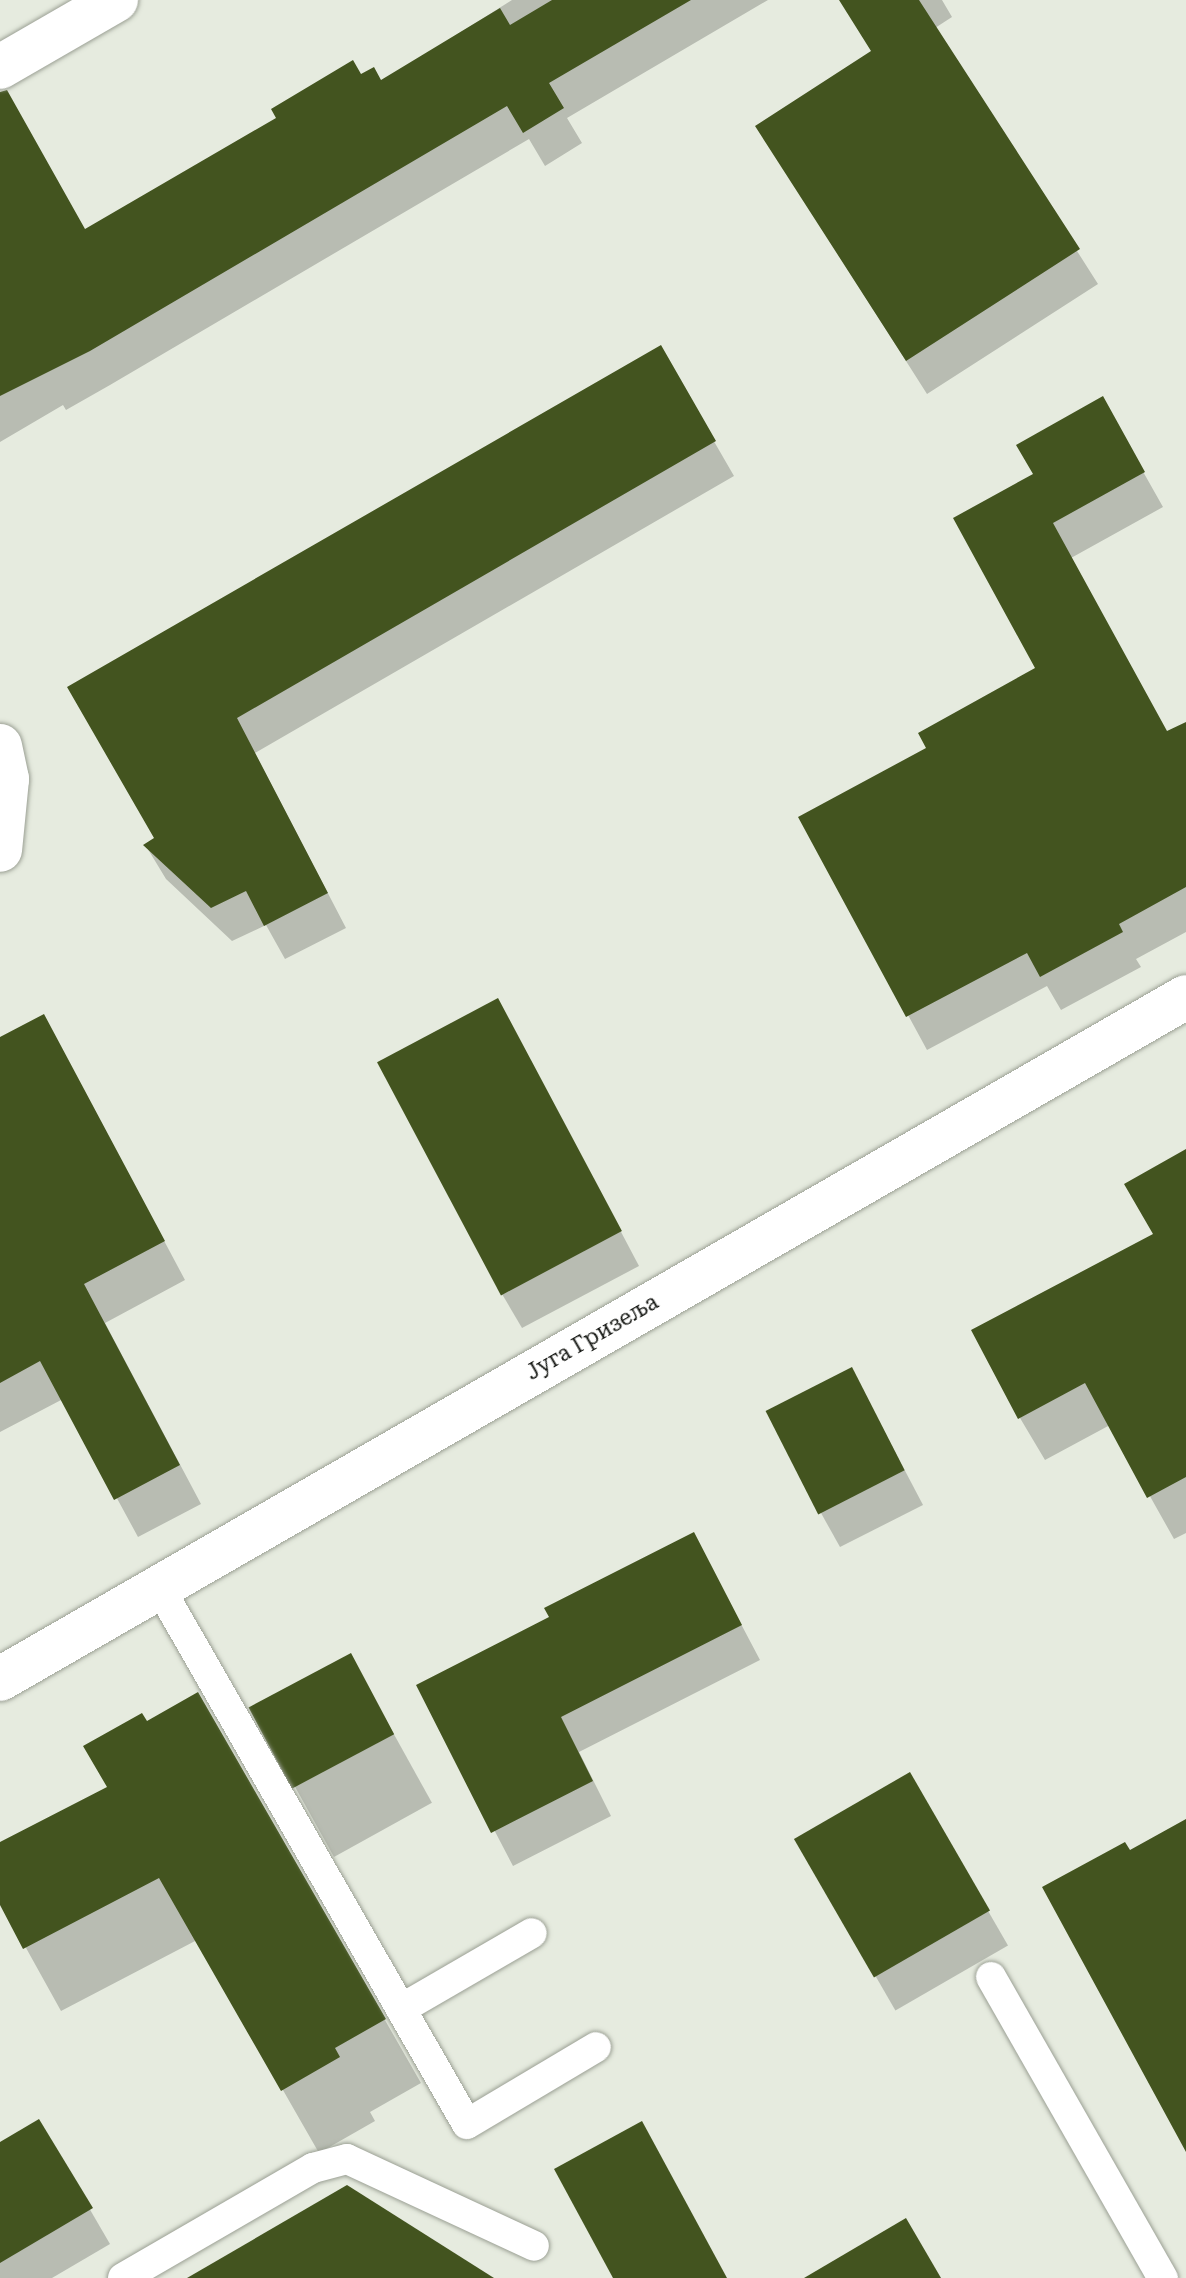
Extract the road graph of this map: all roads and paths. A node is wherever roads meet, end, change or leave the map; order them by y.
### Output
1 (116, 0) edge
2 (0, 67) edge
3 (0, 746) edge
4 (0, 850) edge
5 (1186, 997) edge
6 (158, 1585) junction
7 (0, 1679) edge
8 (532, 1933) dead end
9 (991, 1977) dead end
10 (401, 2009) junction
11 (596, 2047) dead end
12 (534, 2246) dead end
13 (123, 2278) edge
14 (1163, 2278) edge

1 - 2 street
3 - 4 street
5 - 6 street, Југа Гризеља
6 - 7 street, Југа Гризеља
6 - 10 lane
8 - 10 lane
9 - 14 lane
10 - 11 lane
12 - 13 lane

